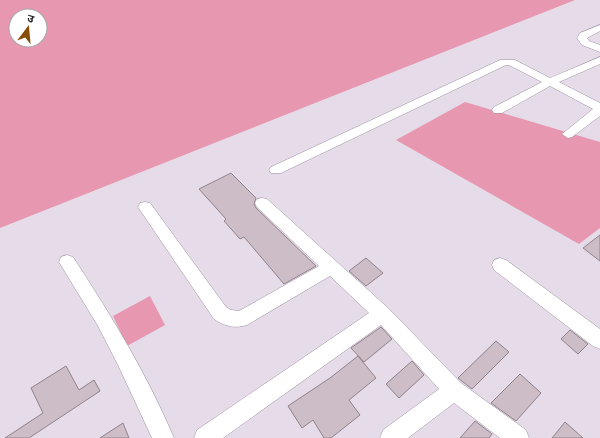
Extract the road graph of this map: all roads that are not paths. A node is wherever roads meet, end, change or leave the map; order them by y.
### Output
1 (600, 28) edge
2 (600, 49) edge
3 (600, 60) edge
4 (550, 82) junction
5 (600, 109) edge
6 (498, 110) dead end
7 (568, 134) dead end
8 (276, 170) dead end
9 (262, 203) dead end
10 (145, 207) dead end
11 (67, 262) dead end
12 (500, 265) dead end
13 (331, 266) junction
14 (382, 314) junction
15 (600, 340) edge
16 (454, 390) junction
17 (163, 438) edge
18 (205, 438) edge
19 (391, 438) edge
20 (518, 438) edge

1 - 2 street
3 - 4 street
4 - 5 street
4 - 6 street
4 - 8 street
5 - 7 street
9 - 13 street
10 - 13 street
11 - 17 street
12 - 15 street
13 - 14 street
14 - 16 street
14 - 18 street
16 - 19 street
16 - 20 street

